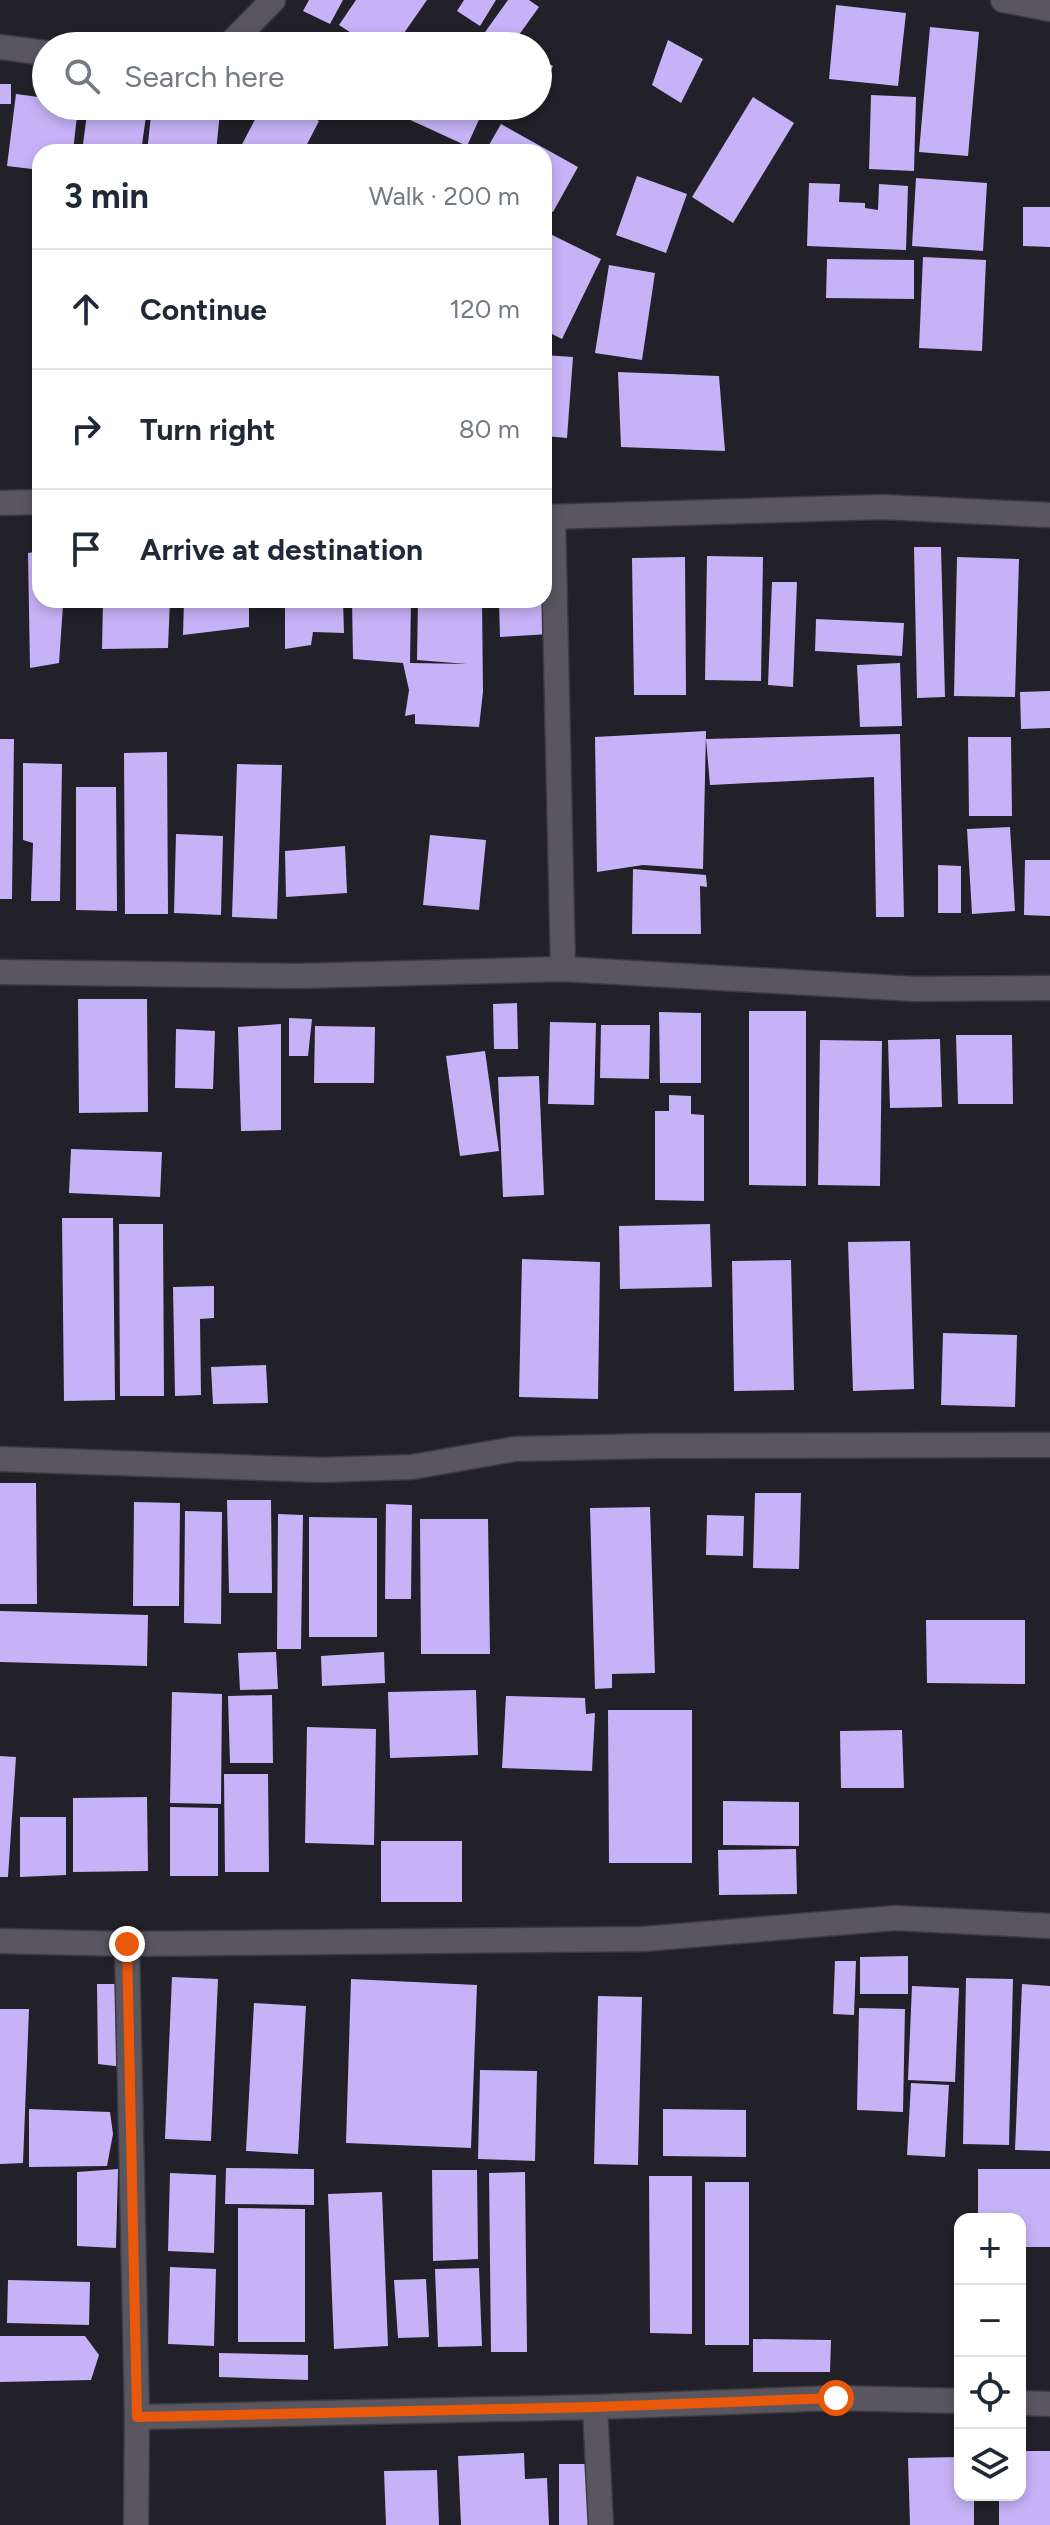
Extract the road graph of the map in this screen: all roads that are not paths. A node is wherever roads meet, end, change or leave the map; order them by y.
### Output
1 (273, 0) edge
2 (1003, 0) edge
3 (1050, 9) edge
4 (242, 32) edge
5 (0, 47) edge
6 (32, 51) edge
7 (32, 502) edge
8 (0, 503) edge
9 (1050, 515) edge
10 (552, 517) edge
11 (551, 608) edge
12 (563, 969) junction
13 (0, 972) edge
14 (1050, 988) edge
15 (1050, 1445) edge
16 (0, 1459) edge
17 (1050, 1926) edge
18 (0, 1941) edge
19 (127, 1944) junction
20 (954, 2401) edge
21 (1026, 2403) edge
22 (1050, 2404) edge
23 (595, 2407) junction
24 (137, 2417) junction
25 (136, 2525) edge
26 (601, 2525) edge

1 - 4 street
2 - 3 street
5 - 6 street
7 - 8 street
9 - 10 street
11 - 12 street
12 - 13 street
12 - 14 street
15 - 16 street
17 - 19 street
18 - 19 street
19 - 24 street
20 - 23 street
21 - 22 street
23 - 24 street
23 - 26 street
24 - 25 street

